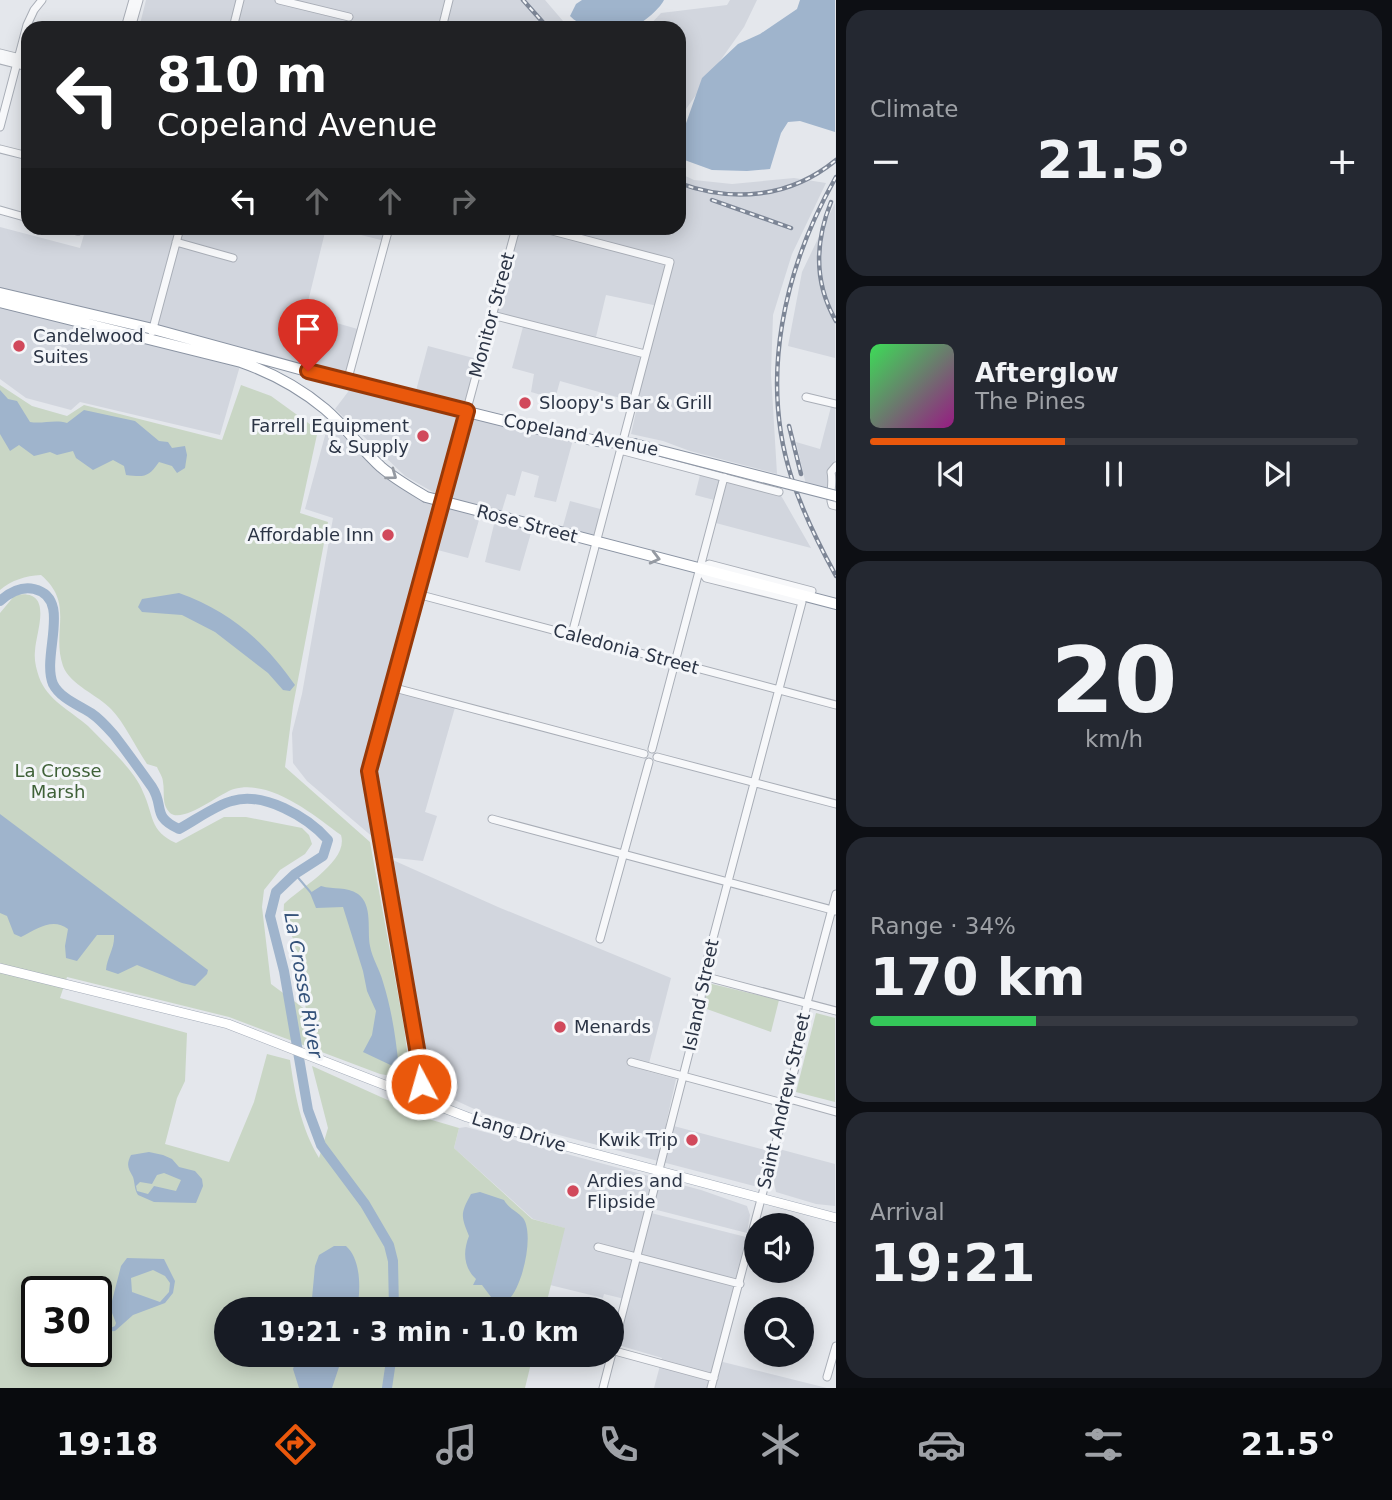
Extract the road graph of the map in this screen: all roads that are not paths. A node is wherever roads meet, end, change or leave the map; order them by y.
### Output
1 (42, 0) edge
2 (133, 0) edge
3 (139, 0) edge
4 (240, 0) edge
5 (279, 0) edge
6 (449, 0) edge
7 (349, 17) dead end
8 (29, 21) edge
9 (127, 21) edge
10 (133, 21) edge
11 (235, 21) edge
12 (444, 21) edge
13 (21, 47) edge
14 (0, 53) edge
15 (0, 60) edge
16 (17, 61) junction
17 (21, 61) edge
18 (21, 63) edge
19 (0, 127) edge
20 (0, 149) edge
21 (21, 154) edge
22 (0, 210) edge
23 (21, 216) edge
24 (178, 235) edge
25 (387, 235) edge
26 (514, 235) edge
27 (568, 235) edge
28 (176, 242) junction
29 (233, 258) dead end
30 (0, 294) edge
31 (0, 302) edge
32 (492, 315) junction
33 (152, 334) junction
34 (645, 354) junction
35 (218, 356) joint
36 (347, 382) junction
37 (806, 397) dead end
38 (835, 404) edge
39 (467, 411) junction
40 (621, 446) junction
41 (833, 469) edge
42 (724, 477) junction
43 (779, 492) dead end
44 (835, 496) edge
45 (442, 502) junction
46 (835, 506) edge
47 (596, 542) junction
48 (703, 570) junction
49 (812, 591) dead end
50 (416, 594) junction
51 (835, 604) edge
52 (572, 634) junction
53 (675, 662) junction
54 (391, 687) junction
55 (779, 689) junction
56 (835, 705) edge
57 (652, 749) junction
58 (644, 754) junction
59 (657, 757) junction
60 (649, 762) junction
61 (754, 783) junction
62 (835, 804) edge
63 (492, 819) dead end
64 (623, 855) junction
65 (728, 883) junction
66 (835, 894) edge
67 (833, 911) edge
68 (600, 939) dead end
69 (0, 968) edge
70 (703, 976) junction
71 (807, 1003) junction
72 (835, 1011) edge
73 (631, 1062) dead end
74 (682, 1076) junction
75 (416, 1098) junction
76 (787, 1101) junction
77 (835, 1112) edge
78 (660, 1170) junction
79 (762, 1198) junction
80 (835, 1218) edge
81 (598, 1247) dead end
82 (636, 1257) junction
83 (740, 1284) junction
84 (624, 1304) edge
85 (835, 1346) edge
86 (624, 1353) edge
87 (608, 1367) edge
88 (828, 1377) dead end
89 (714, 1378) junction
90 (603, 1388) edge
91 (712, 1388) edge

1 - 8 street
2 - 9 street
3 - 10 street
4 - 11 street
5 - 7 street
6 - 12 street
13 - 16 street
14 - 16 street
15 - 16 street
16 - 17 street
16 - 18 street
16 - 19 street
20 - 21 street
22 - 23 street
24 - 28 street
25 - 36 street
26 - 32 street, Monitor Street
27 - 34 street
28 - 29 street
28 - 33 street
30 - 33 highway, Copeland Avenue
31 - 33 highway, Copeland Avenue
32 - 34 street
32 - 39 street, Monitor Street
33 - 35 highway, Copeland Avenue
33 - 36 highway, Copeland Avenue
34 - 40 street
35 -> 45 highway, Rose Street
36 - 39 highway, Copeland Avenue
37 - 38 street
39 - 40 highway, Copeland Avenue
39 - 45 street, Monitor Street
40 - 42 street
40 - 44 highway, Copeland Avenue, bridge
40 - 47 street
41 - 46 street
42 - 43 street
42 - 48 street
45 - 47 highway, Rose Street
45 - 50 street, Monitor Street
47 -> 48 highway, Rose Street
47 - 52 street
48 - 49 street
48 - 51 highway, Rose Street
48 - 53 street
48 - 55 street, Island Street
50 - 52 street, Caledonia Street
50 - 54 street, Monitor Street
52 - 53 street, Caledonia Street
53 - 55 street, Caledonia Street
53 - 57 street
54 - 58 street
54 - 75 street, Monitor Street
55 - 56 street, Caledonia Street
55 - 61 street, Island Street
57 - 58 street
57 - 59 street
58 - 60 street
59 - 60 street
59 - 61 street
60 - 64 street
61 - 62 street
61 - 65 street, Island Street
63 - 64 street
64 - 65 street
64 - 68 street
65 - 67 street
65 - 70 street, Island Street
66 - 67 street, Saint Andrew Street
67 - 71 street, Saint Andrew Street
69 - 75 main road, Lang Drive
70 - 71 street
70 - 74 street, Island Street
71 - 72 street
71 - 76 street, Saint Andrew Street
73 - 74 street
74 - 76 street
74 - 78 street, Island Street
75 - 78 main road, Lang Drive
76 - 77 street
76 - 79 street, Saint Andrew Street
78 - 79 main road, Lang Drive
78 - 82 street, Island Street
79 - 80 main road, Lang Drive
79 - 83 street, Saint Andrew Street
81 - 82 street
82 - 83 street
82 - 84 street, Island Street
83 - 89 street, Saint Andrew Street
85 - 88 street
86 - 89 street
87 - 90 street, Island Street
89 - 91 street, Saint Andrew Street

